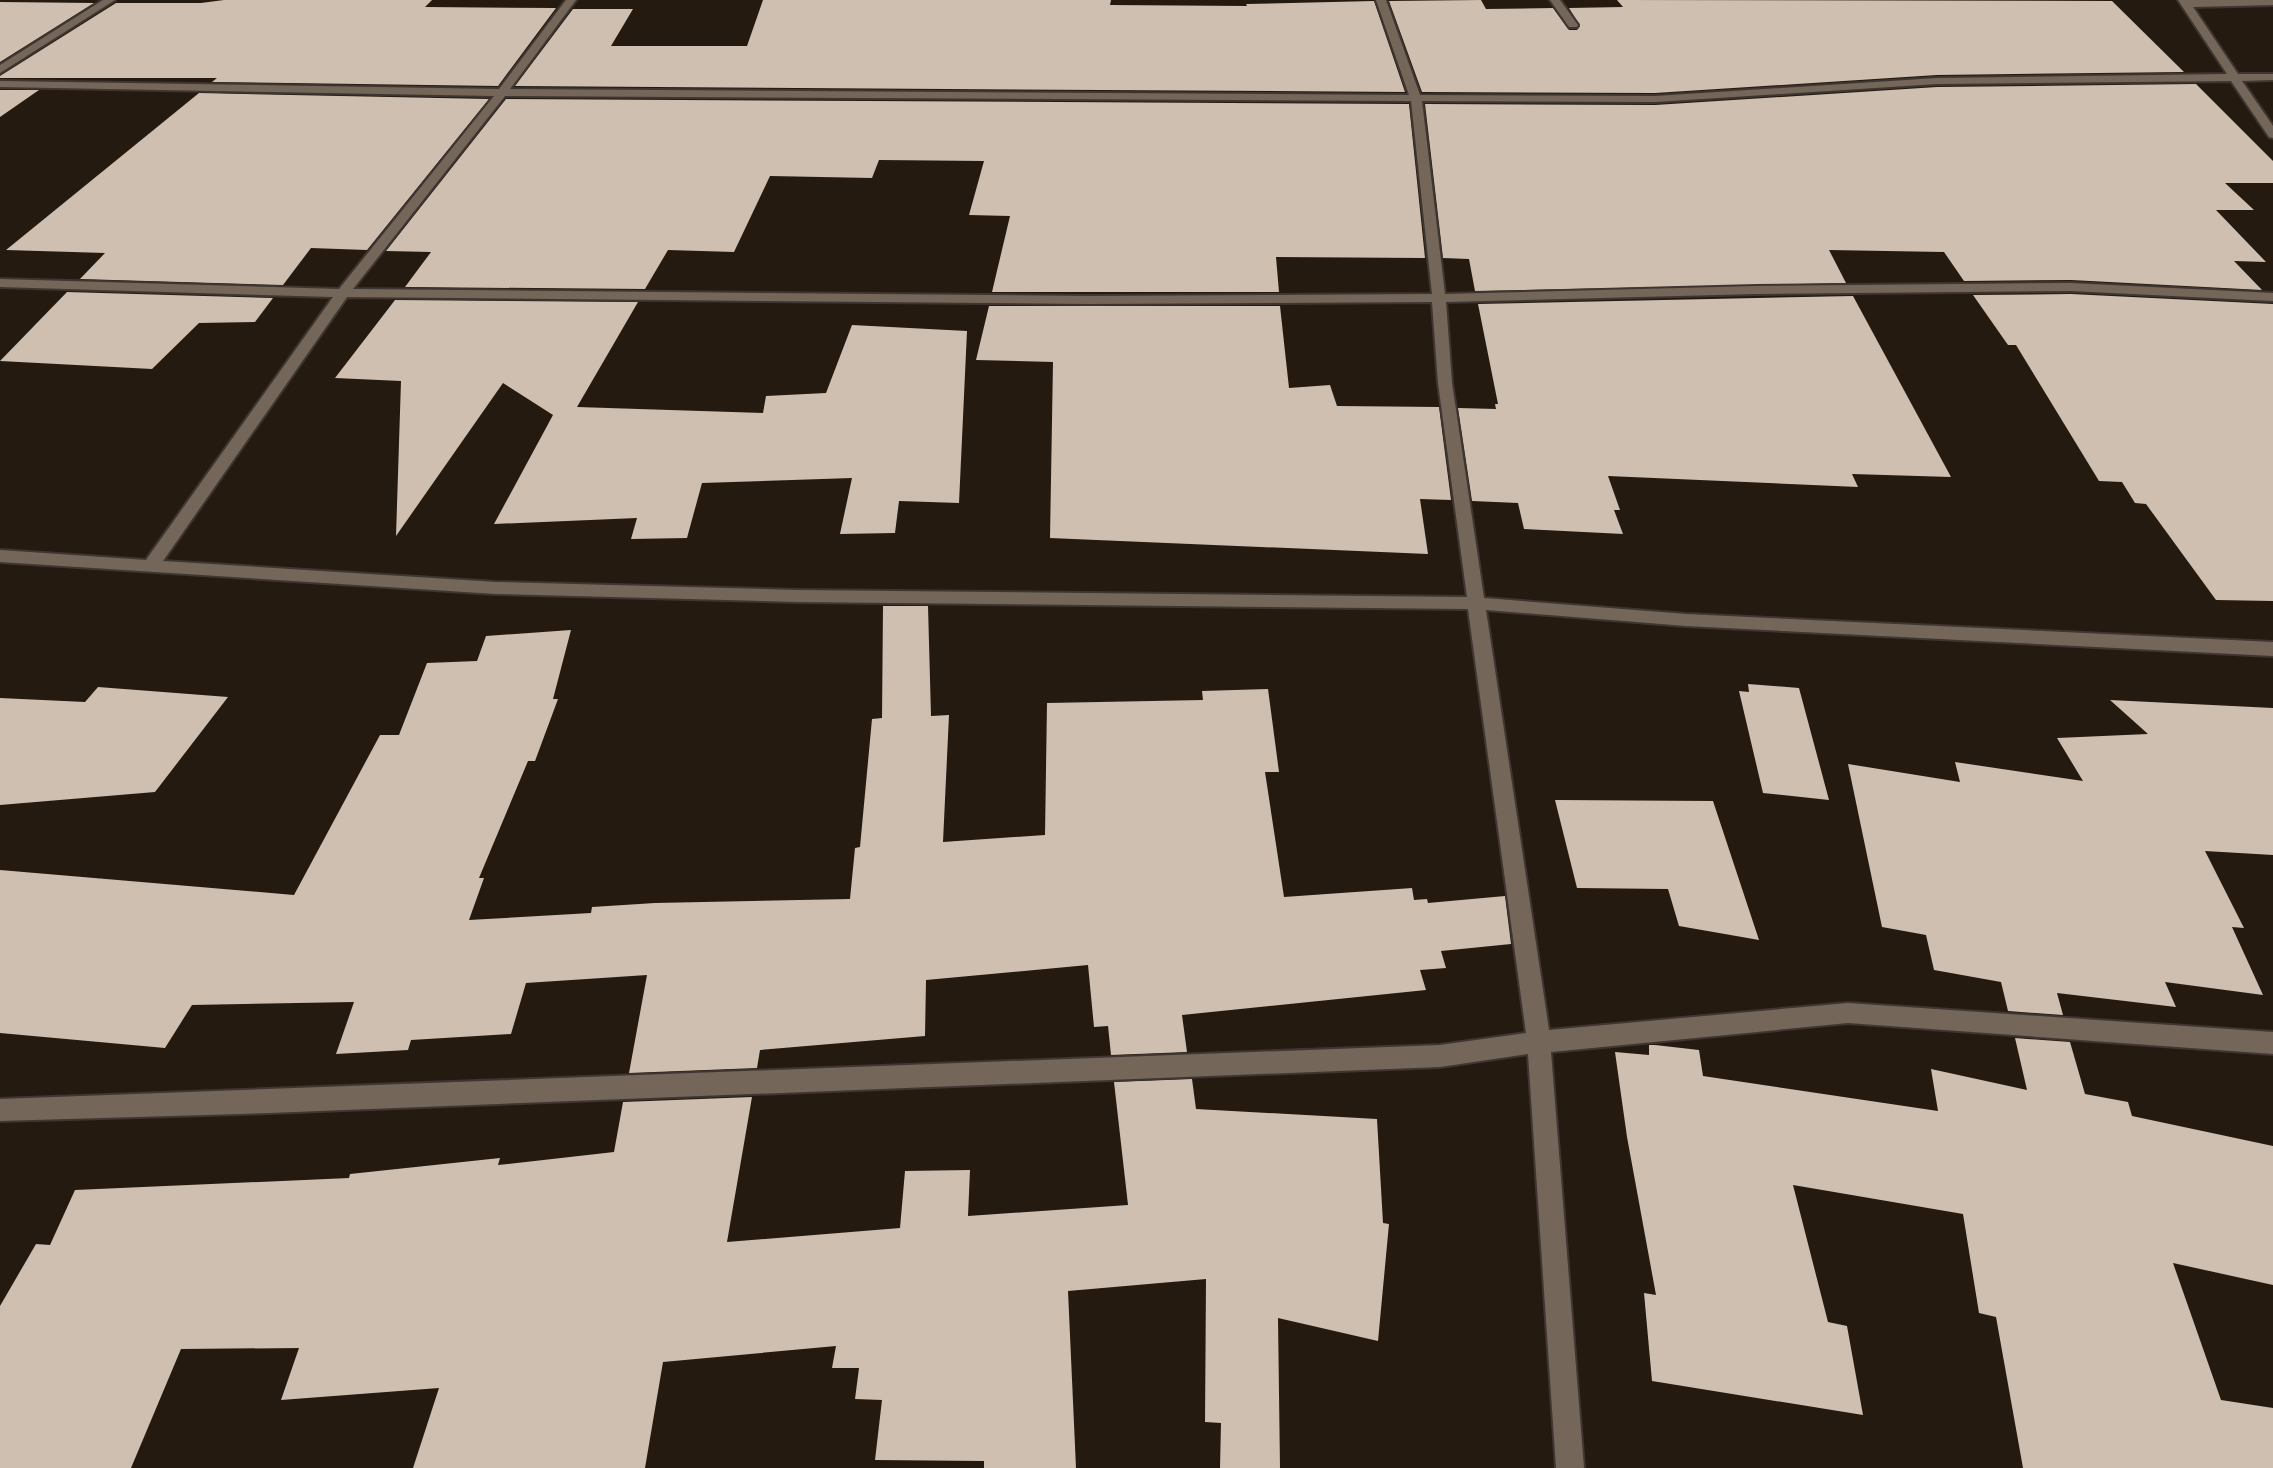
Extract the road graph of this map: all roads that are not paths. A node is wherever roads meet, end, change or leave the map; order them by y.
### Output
1 (110, 0) edge
2 (571, 0) edge
3 (1381, 0) edge
4 (1555, 0) edge
5 (2185, 2) edge
6 (2273, 2) edge
7 (1573, 25) dead end
8 (0, 70) edge
9 (2235, 75) junction
10 (2273, 77) edge
11 (0, 84) edge
12 (502, 93) junction
13 (1416, 99) junction
14 (2273, 135) edge
15 (0, 282) edge
16 (343, 293) junction
17 (2273, 297) edge
18 (1439, 298) junction
19 (0, 556) edge
20 (152, 564) junction
21 (1474, 603) junction
22 (2273, 649) edge
23 (1539, 1042) junction
24 (2273, 1043) edge
25 (0, 1110) edge
26 (1570, 1468) edge

1 - 8 street
2 - 12 street
3 - 13 street
4 - 7 street
5 - 6 street
5 - 9 street
9 - 10 street
9 - 13 street
9 - 14 street
11 - 12 street
12 - 13 street
12 - 16 street
13 - 18 street
15 - 16 street
16 - 18 street
16 - 20 street
17 - 18 street
18 - 21 street
19 - 20 street
20 - 21 street
21 - 22 street
21 - 23 street
23 - 24 street
23 - 25 street
23 - 26 street

